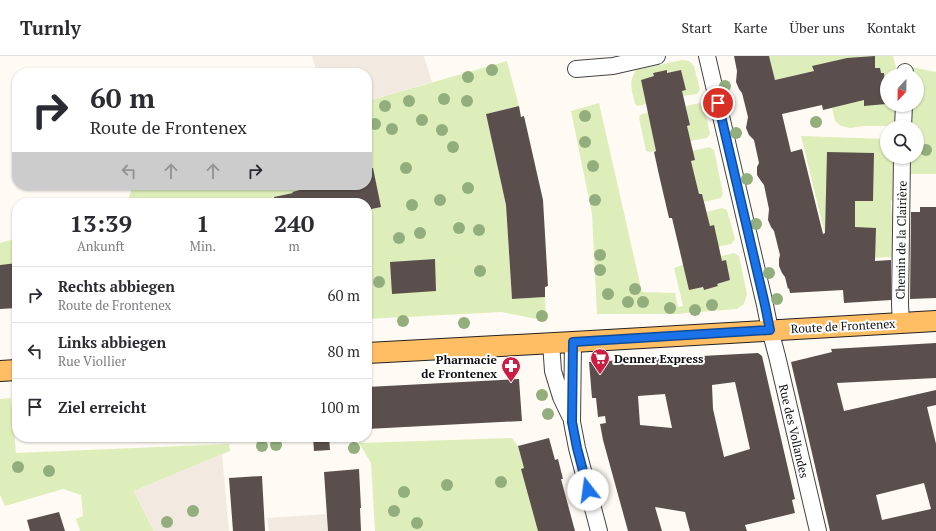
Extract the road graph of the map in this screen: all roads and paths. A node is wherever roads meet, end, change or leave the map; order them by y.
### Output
1 (657, 56) edge
2 (707, 56) edge
3 (576, 69) dead end
4 (902, 164) edge
5 (936, 321) edge
6 (901, 323) junction
7 (770, 330) junction
8 (573, 342) junction
9 (551, 343) junction
10 (372, 352) edge
11 (12, 370) edge
12 (0, 371) edge
13 (572, 422) junction
14 (599, 531) edge
15 (818, 531) edge

1 - 3 street
2 - 7 street, Rue des Vollandes
4 - 6 street, Chemin de la Clairière
5 - 6 main road, Route de Frontenex
6 - 7 main road, Route de Frontenex
7 - 8 main road, Route de Frontenex
7 - 15 street, Rue des Vollandes
8 - 9 main road, Route de Frontenex
8 - 13 street
9 - 10 main road, Route de Frontenex
9 - 13 street
11 - 12 main road
13 - 14 street

